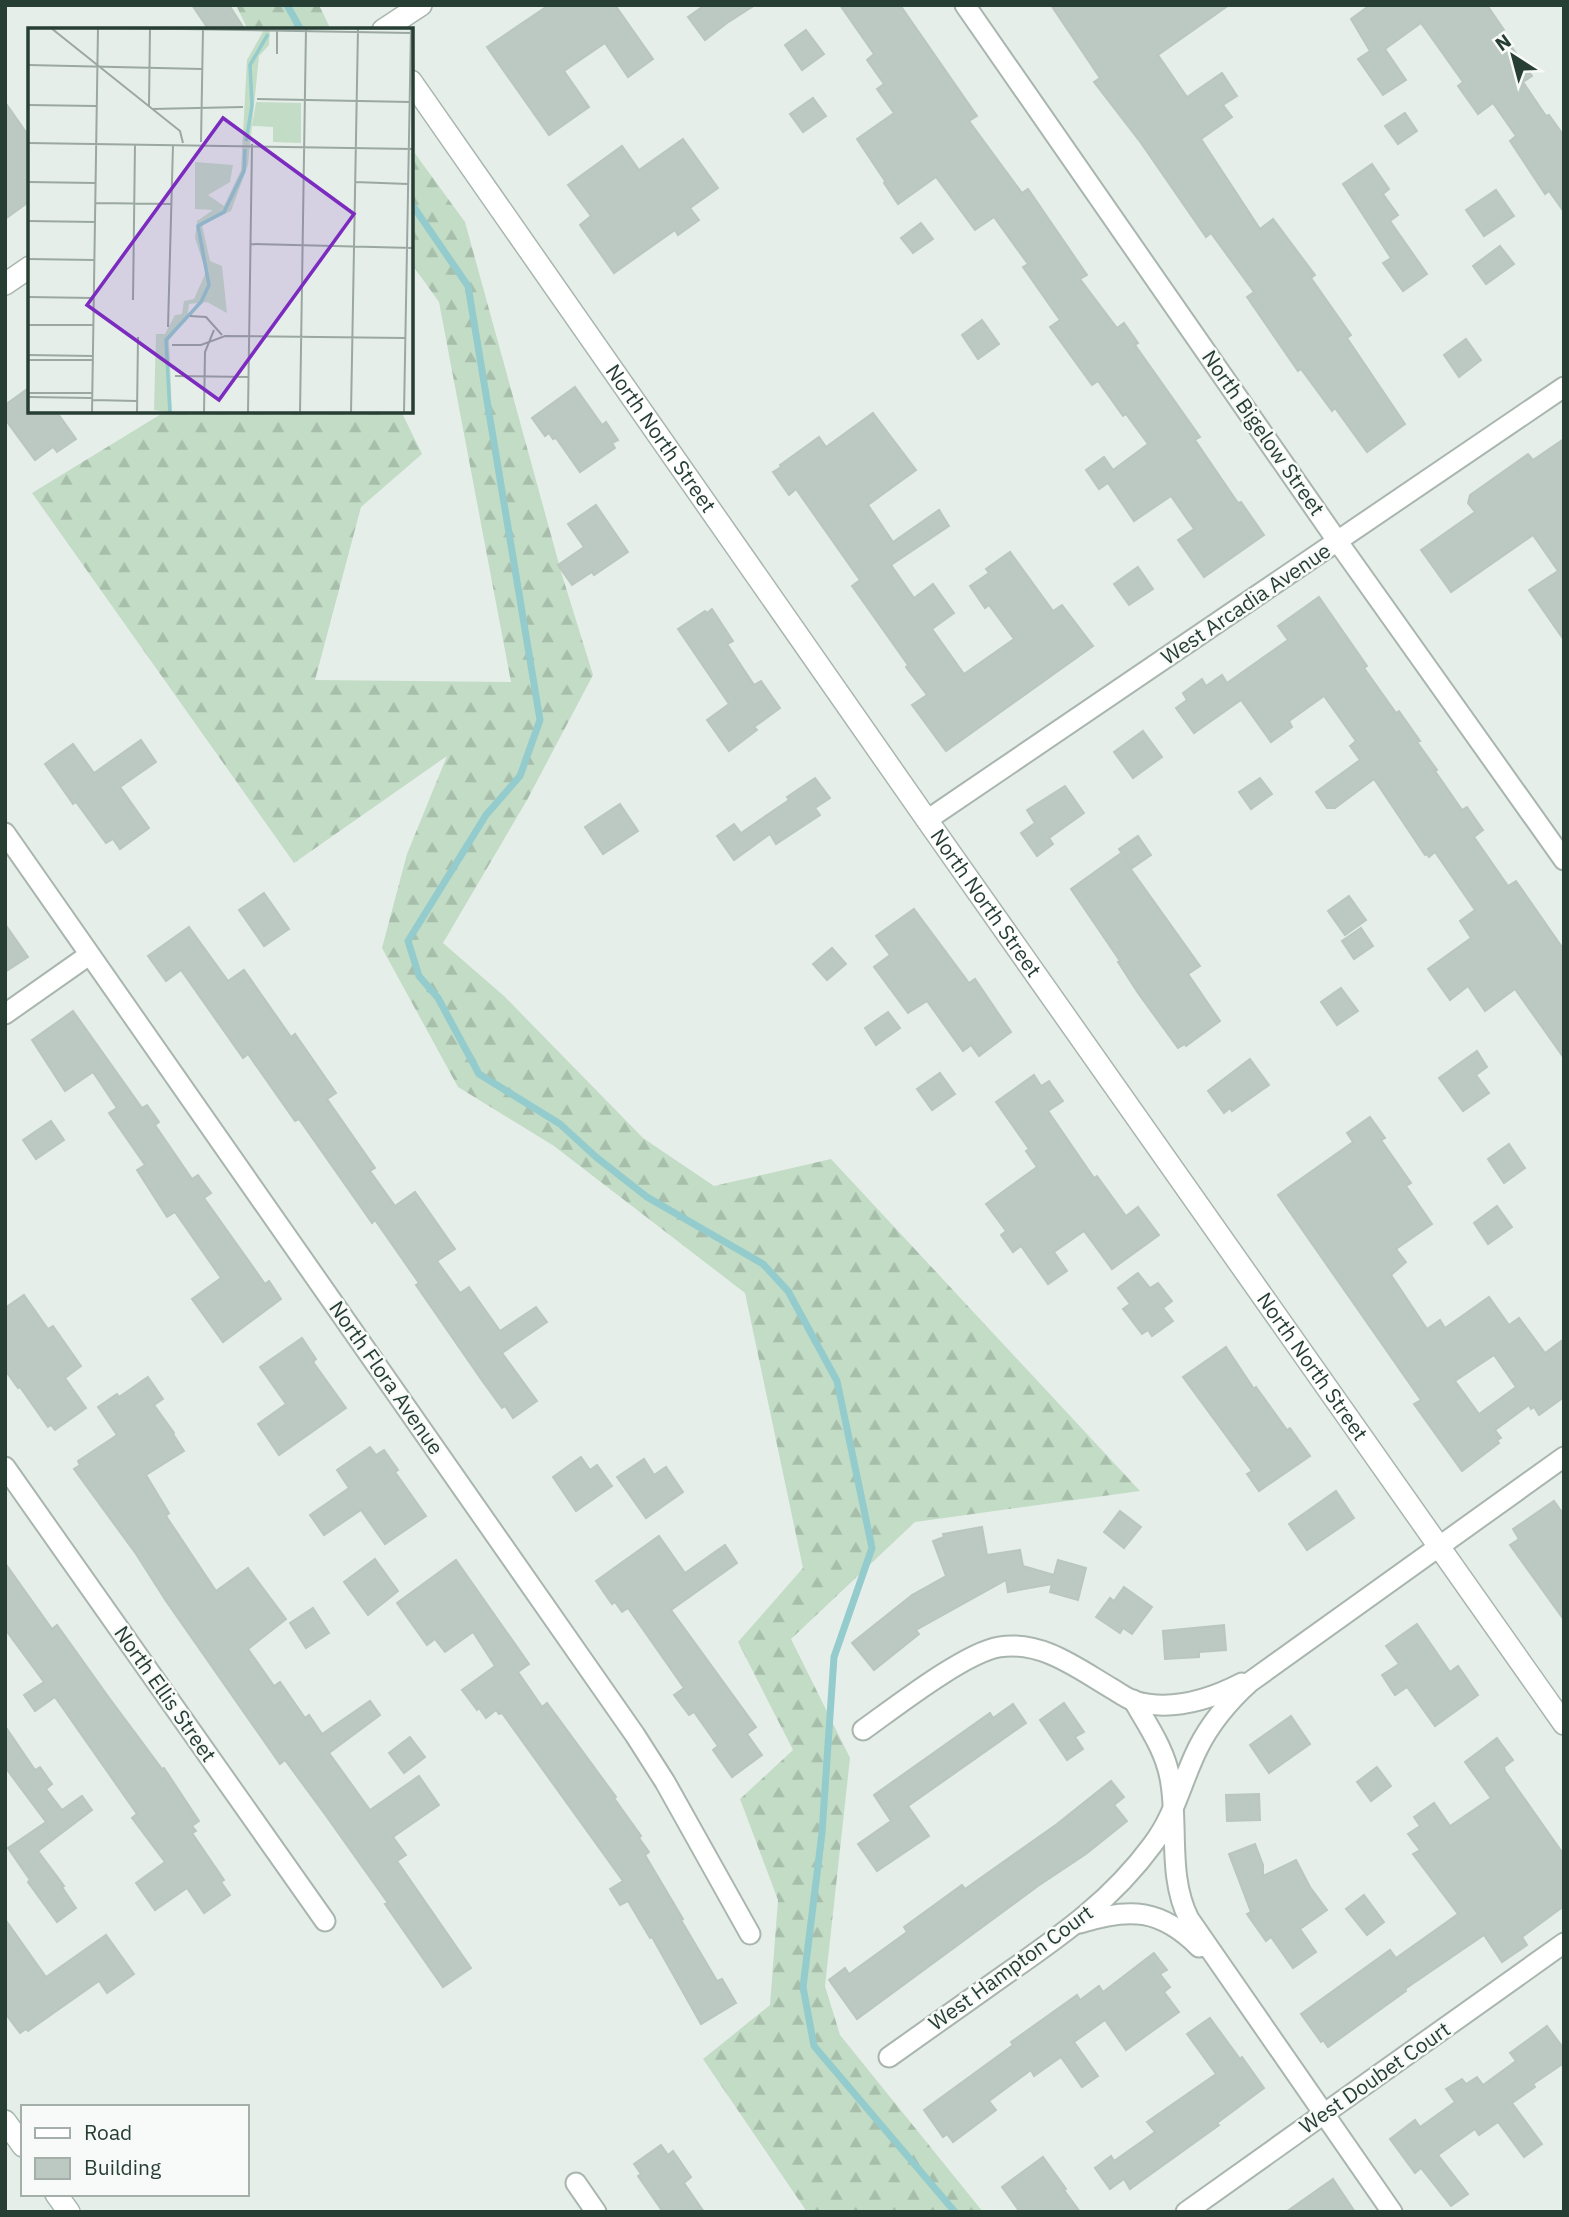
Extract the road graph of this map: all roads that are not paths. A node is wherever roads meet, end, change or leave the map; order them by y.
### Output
1 (421, 5) edge
2 (965, 5) edge
3 (386, 28) edge
4 (413, 85) edge
5 (28, 268) edge
6 (5, 284) edge
7 (1564, 387) edge
8 (1338, 542) junction
9 (927, 820) junction
10 (5, 833) edge
11 (1564, 860) edge
12 (89, 955) junction
13 (5, 1014) edge
14 (1564, 1457) edge
15 (5, 1467) edge
16 (1440, 1547) junction
17 (1270, 1668) junction
18 (1133, 1700) junction
19 (1564, 1724) edge
20 (863, 1730) dead end
21 (1174, 1809) junction
22 (325, 1921) dead end
23 (1076, 1925) junction
24 (750, 1934) dead end
25 (1564, 1943) edge
26 (1234, 1984) junction
27 (889, 2057) dead end
28 (1324, 2114) junction
29 (576, 2183) dead end
30 (57, 2196) edge
31 (69, 2212) edge
32 (596, 2212) edge
33 (1186, 2212) edge
34 (1392, 2212) edge

1 - 3 street
2 - 8 street, North Bigelow Street
4 - 9 street, North North Street
5 - 6 street
7 - 8 street, West Arcadia Avenue
8 - 9 street, West Arcadia Avenue
8 - 11 street, North Bigelow Street
9 - 16 street, North North Street
10 - 12 street, North Flora Avenue
12 - 13 street
12 - 24 street, North Flora Avenue
14 - 16 street, West Hampton Court
15 - 22 street, North Ellis Street
16 - 17 street, West Hampton Court
16 - 19 street, North North Street
17 - 18 street
17 - 21 street, West Hampton Court
18 - 20 street
18 - 21 street
21 - 23 street, West Hampton Court
21 - 26 street
23 - 26 street
23 - 27 street, West Hampton Court
25 - 28 street, West Doubet Court
26 - 28 street
28 - 33 street, West Doubet Court
28 - 34 street
29 - 32 street
30 - 31 street

